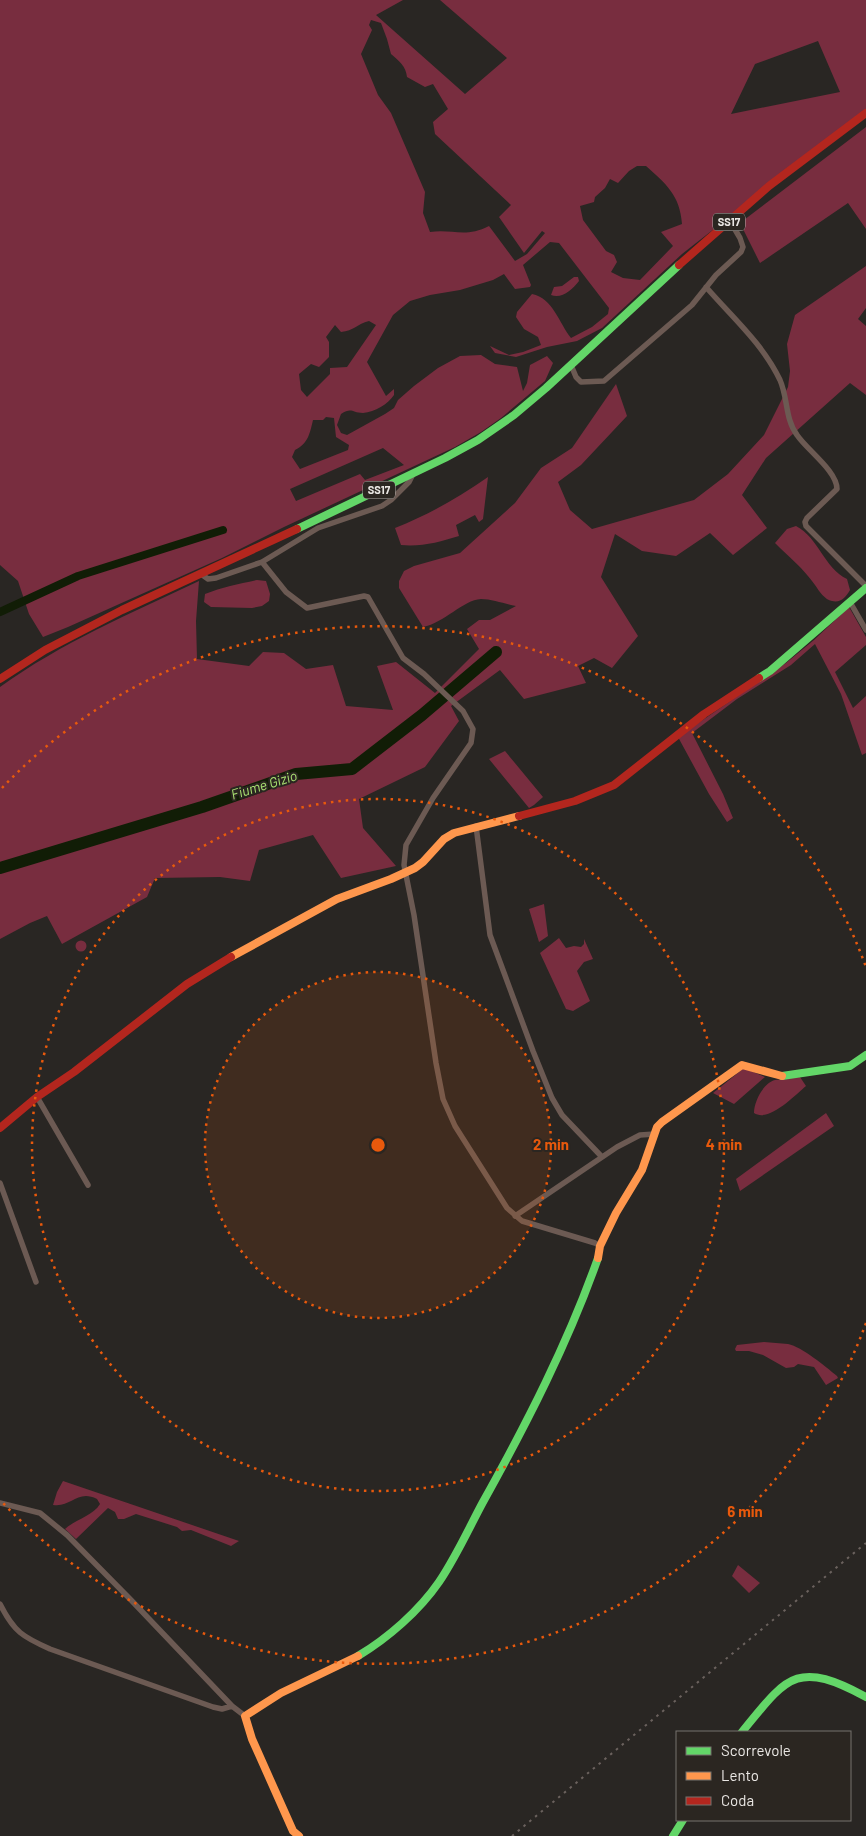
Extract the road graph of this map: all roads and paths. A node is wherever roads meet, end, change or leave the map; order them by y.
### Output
1 (866, 113) edge
2 (730, 221) junction
3 (706, 288) junction
4 (571, 365) junction
5 (413, 474) junction
6 (316, 525) junction
7 (262, 562) junction
8 (201, 574) junction
9 (866, 587) edge
10 (850, 602) junction
11 (866, 630) edge
12 (0, 680) edge
13 (476, 826) junction
14 (406, 872) junction
15 (866, 1055) edge
16 (37, 1097) junction
17 (0, 1128) edge
18 (655, 1134) junction
19 (602, 1157) junction
20 (0, 1183) edge
21 (88, 1185) dead end
22 (515, 1216) junction
23 (600, 1246) junction
24 (36, 1282) dead end
25 (0, 1503) edge
26 (0, 1604) edge
27 (866, 1697) edge
28 (232, 1706) junction
29 (245, 1716) junction
30 (743, 1731) edge
31 (682, 1821) edge
32 (299, 1836) edge
33 (673, 1836) edge

1 - 2 street, SS17
2 - 3 street
2 - 4 street, SS17
3 - 4 street
3 - 9 street
4 - 5 street, SS17
5 - 6 street, SS17
5 - 6 street
6 - 7 street
6 - 8 street, SS17
7 - 8 street
7 - 14 street
8 - 12 street, SS17
9 - 10 street
10 - 11 street
10 - 13 street
13 - 14 street
13 - 19 street
14 - 16 street
14 - 22 street
15 - 18 street
16 - 17 street
16 - 21 street
18 - 19 street
18 - 23 street
19 - 22 street
20 - 24 street
22 - 23 street
23 - 29 street
25 - 28 street
26 - 28 street
27 - 30 street
28 - 29 street
29 - 32 street
31 - 33 street

